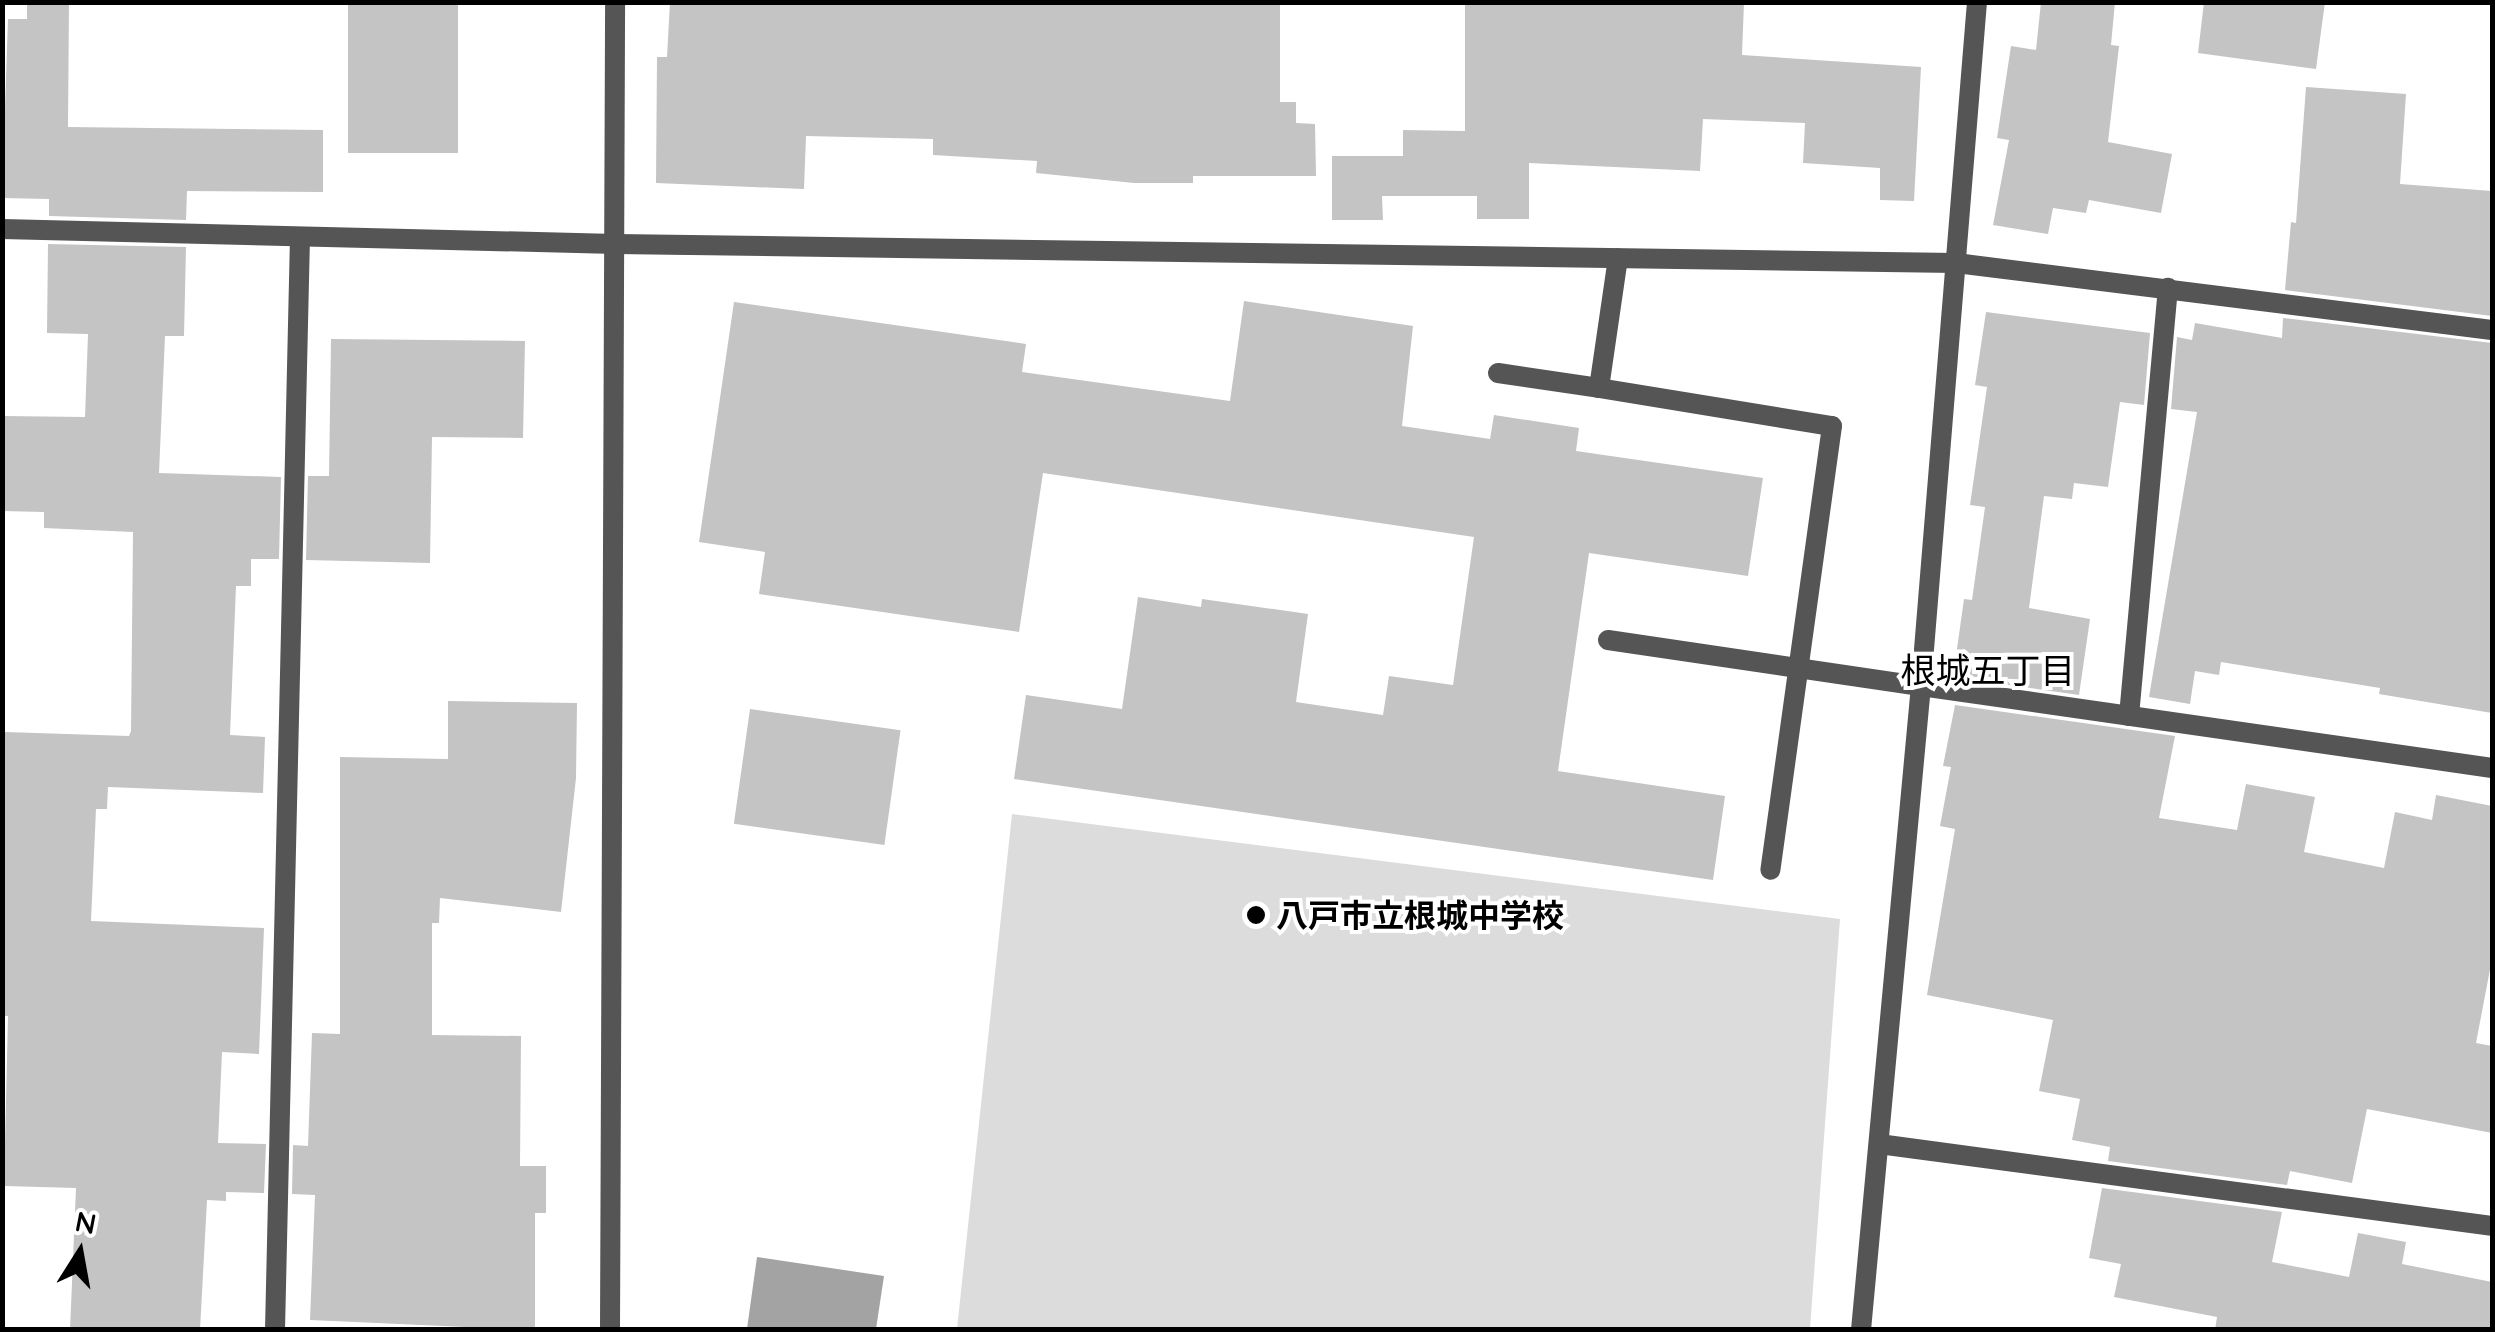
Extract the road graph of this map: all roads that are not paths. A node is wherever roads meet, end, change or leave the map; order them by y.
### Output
1 (616, 2) edge
2 (1977, 2) edge
3 (2, 228) edge
4 (300, 236) junction
5 (616, 244) junction
6 (1618, 258) junction
7 (1956, 263) junction
8 (2168, 288) junction
9 (2492, 330) edge
10 (1498, 373) dead end
11 (1600, 388) junction
12 (1608, 640) dead end
13 (1798, 671) junction
14 (1921, 686) junction
15 (2129, 716) junction
16 (2492, 768) edge
17 (1770, 870) dead end
18 (1879, 1144) junction
19 (2492, 1226) edge
20 (275, 1330) edge
21 (610, 1330) edge
22 (1861, 1330) edge

1 - 5 street
2 - 7 street
3 - 4 street
4 - 5 street
4 - 20 street
5 - 6 street
5 - 21 street
6 - 7 street
6 - 11 street
7 - 8 street
7 - 14 street
8 - 9 street
8 - 15 street
10 - 11 street
11 - 13 street
12 - 13 street
13 - 14 street
13 - 17 street
14 - 15 street
14 - 18 street
15 - 16 street
18 - 19 street
18 - 22 street

